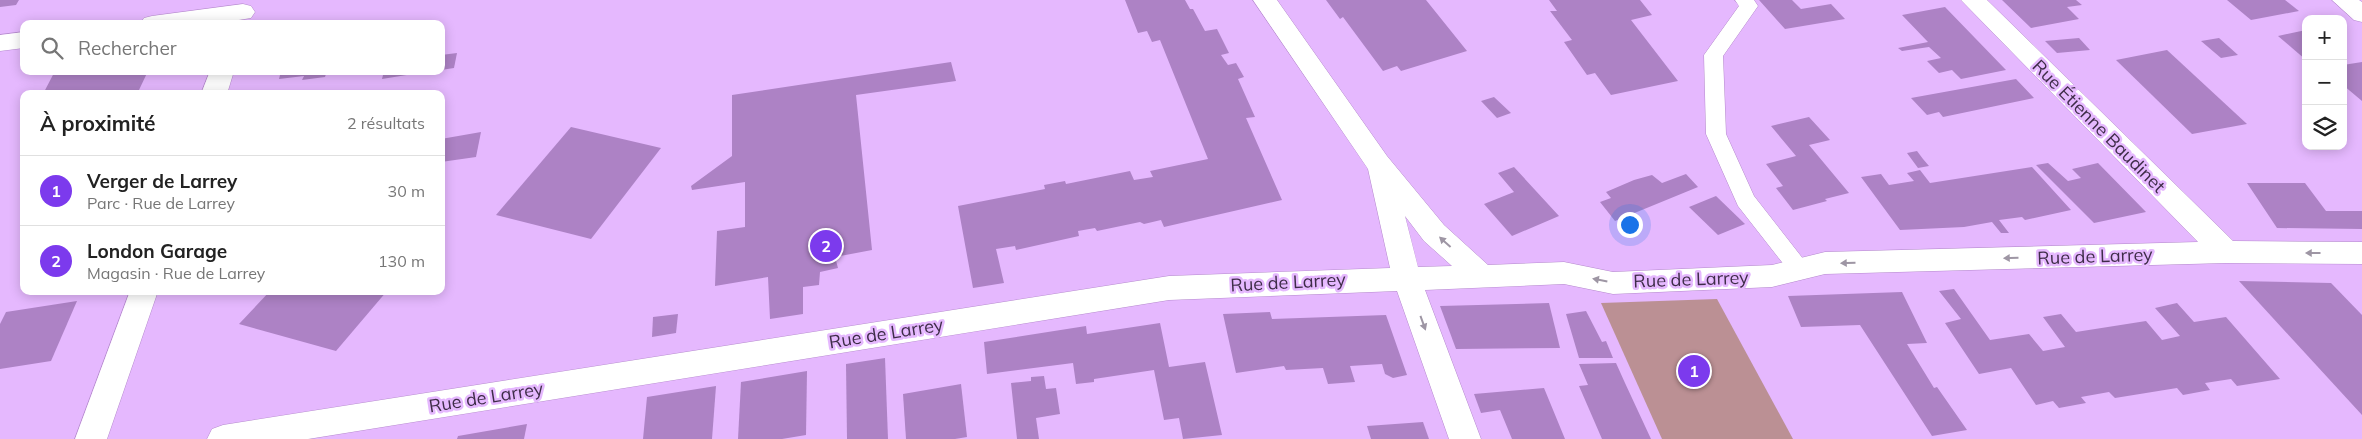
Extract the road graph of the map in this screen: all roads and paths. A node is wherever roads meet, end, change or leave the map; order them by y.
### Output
1 (1265, 0) edge
2 (1744, 0) edge
3 (1973, 0) edge
4 (2344, 0) edge
5 (243, 12) edge
6 (2362, 14) edge
7 (182, 20) edge
8 (20, 40) edge
9 (0, 43) edge
10 (221, 75) edge
11 (215, 90) edge
12 (1378, 163) junction
13 (2226, 252) junction
14 (2362, 253) edge
15 (1800, 269) junction
16 (1481, 275) junction
17 (1406, 277) junction
18 (143, 295) edge
19 (91, 439) edge
20 (222, 439) edge
21 (1465, 439) edge

1 - 12 street
2 - 15 lane
3 - 13 street, Rue Étienne Baudinet
4 - 6 street
5 - 7 street
8 - 9 street
10 - 11 street
16 -> 12 street
12 - 17 street
14 -> 13 street, Rue de Larrey
13 -> 15 street, Rue de Larrey
15 -> 16 street, Rue de Larrey
16 - 17 street, Rue de Larrey
17 - 20 street, Rue de Larrey
17 -> 21 street
18 - 19 street

